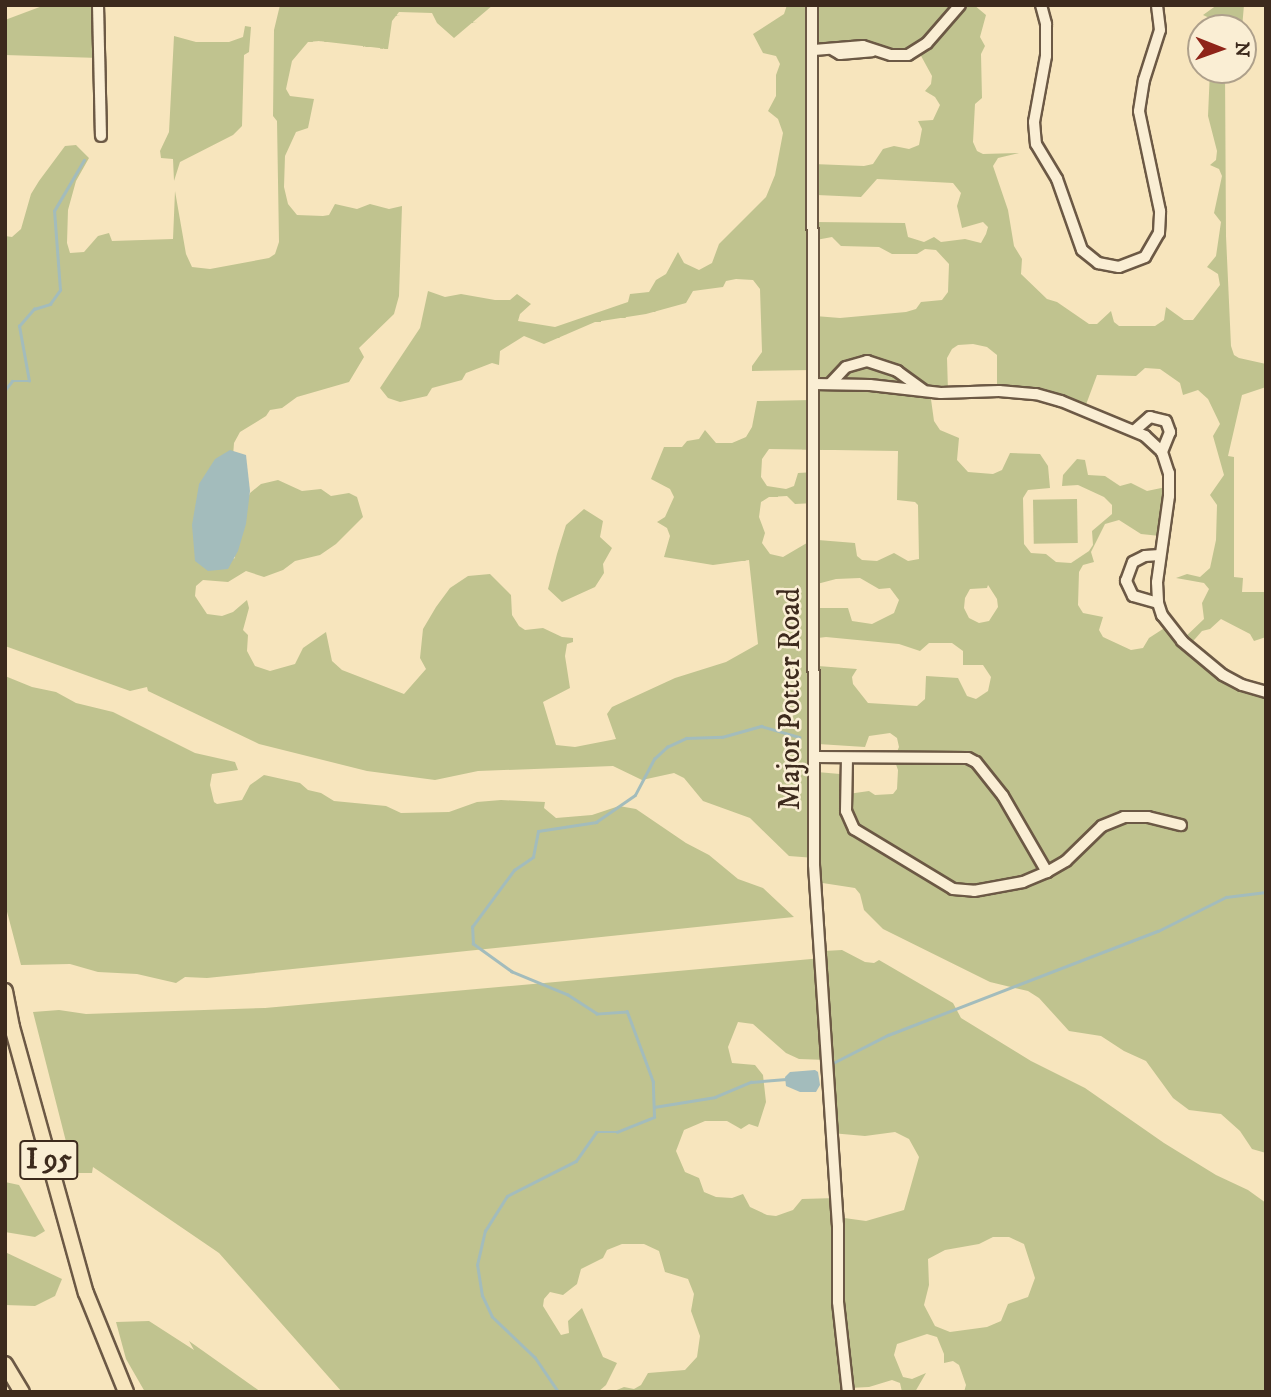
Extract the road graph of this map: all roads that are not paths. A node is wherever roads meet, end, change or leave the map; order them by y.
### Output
1 (99, 5) edge
2 (813, 5) edge
3 (960, 5) edge
4 (1157, 5) edge
5 (1042, 6) edge
6 (814, 50) junction
7 (101, 136) dead end
8 (831, 383) junction
9 (814, 384) junction
10 (926, 392) junction
11 (1135, 430) junction
12 (1162, 452) junction
13 (1160, 555) junction
14 (1158, 603) junction
15 (1266, 692) edge
16 (816, 757) junction
17 (846, 758) junction
18 (1181, 825) dead end
19 (1047, 873) junction
20 (5, 990) edge
21 (9, 1021) edge
22 (5, 1364) edge
23 (22, 1392) edge
24 (126, 1392) edge
25 (848, 1392) edge

1 - 7 street
2 - 6 street, Major Potter Road
3 - 6 street
4 - 5 street
6 - 9 street, Major Potter Road
8 - 9 street
8 - 10 street
8 - 10 street
9 - 16 street, Major Potter Road
10 - 11 street
11 - 12 street
11 - 12 street
12 - 13 street
13 - 14 street
13 - 14 street
14 - 15 street
16 - 17 street
16 - 25 street, Major Potter Road
17 - 19 street
17 - 19 street
18 - 19 street
20 - 21 highway, I 95
21 - 24 highway, I 95
22 - 23 highway

